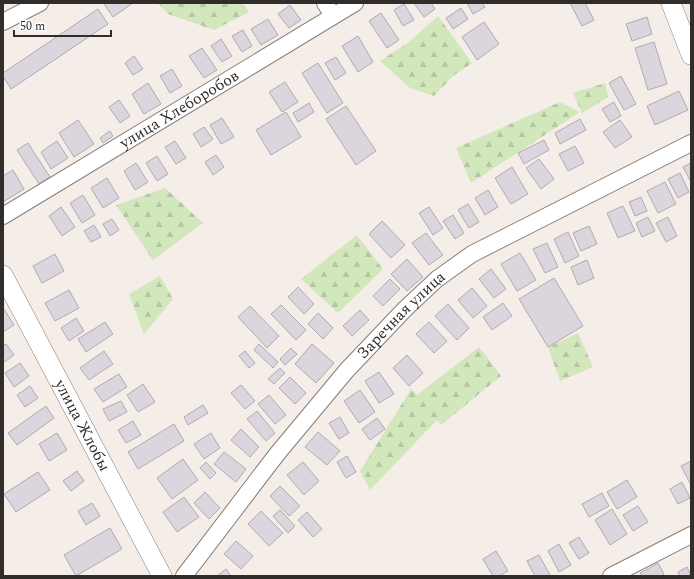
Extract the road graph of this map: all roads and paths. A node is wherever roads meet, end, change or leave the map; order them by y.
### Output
1 (40, 3) edge
2 (355, 3) edge
3 (671, 3) edge
4 (329, 10) edge
5 (3, 22) edge
6 (691, 55) edge
7 (691, 143) edge
8 (3, 216) edge
9 (3, 275) edge
10 (691, 535) edge
11 (162, 576) edge
12 (184, 576) edge
13 (611, 576) edge

1 - 5 street
2 - 4 street, улица Хлеборобов
3 - 6 street
4 - 8 street, улица Хлеборобов
7 - 12 street, Заречная улица
9 - 11 street, улица Жлобы
10 - 13 street

